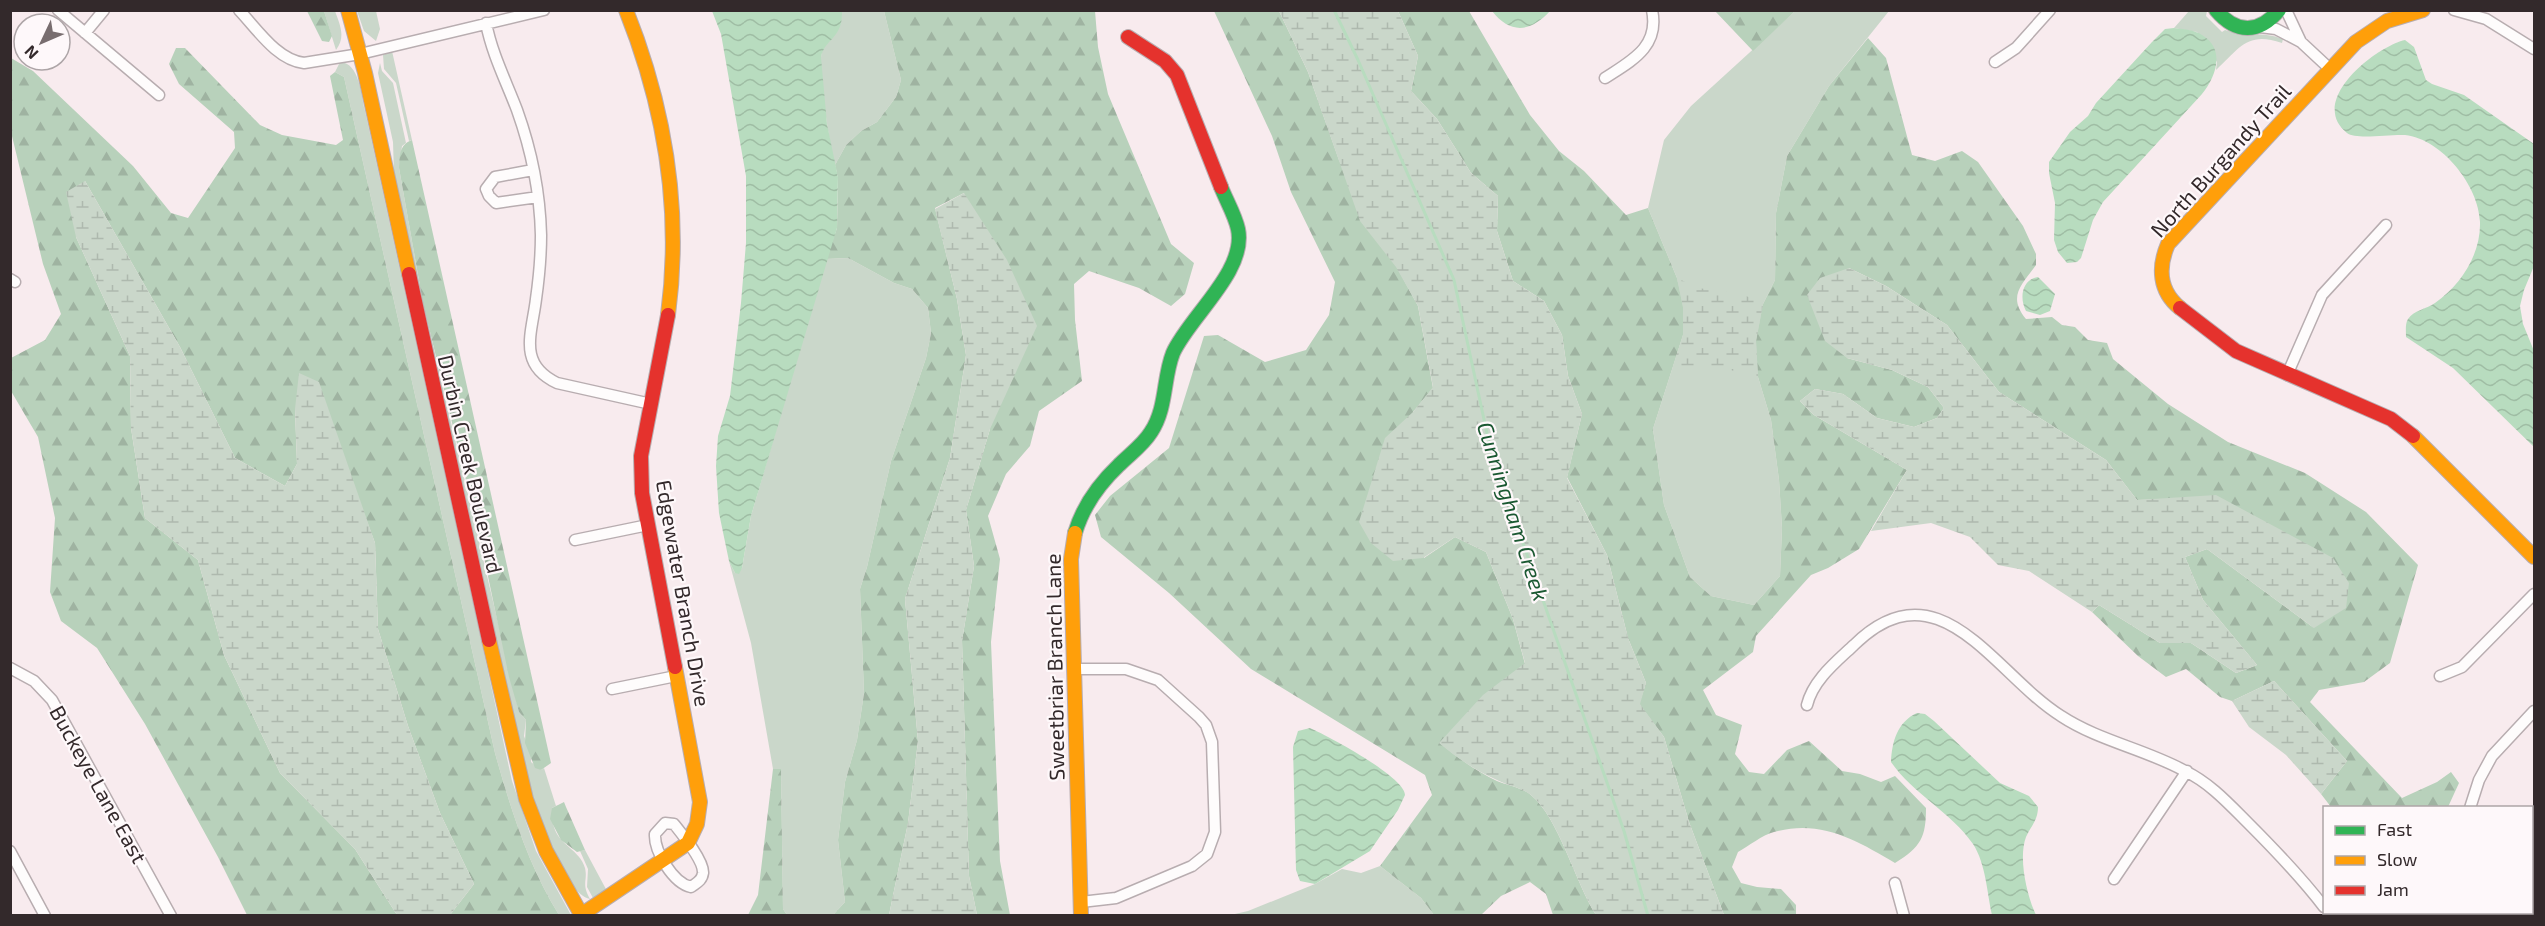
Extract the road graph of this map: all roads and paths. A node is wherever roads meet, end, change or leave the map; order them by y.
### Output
1 (58, 10) edge
2 (104, 10) edge
3 (239, 10) edge
4 (348, 10) edge
5 (544, 10) edge
6 (626, 10) edge
7 (1652, 10) edge
8 (2050, 10) edge
9 (2216, 10) edge
10 (2279, 10) edge
11 (2286, 10) edge
12 (2423, 10) edge
13 (2454, 10) edge
14 (486, 23) junction
15 (2260, 27) junction
16 (85, 33) junction
17 (1128, 37) dead end
18 (2301, 42) junction
19 (2535, 49) edge
20 (360, 54) junction
21 (1995, 62) dead end
22 (2330, 69) junction
23 (1605, 78) dead end
24 (159, 95) dead end
25 (533, 170) junction
26 (538, 197) junction
27 (2386, 225) dead end
28 (2287, 375) junction
29 (651, 404) junction
30 (648, 525) junction
31 (575, 540) dead end
32 (2535, 557) edge
33 (2535, 594) edge
34 (10, 668) edge
35 (1074, 669) junction
36 (676, 676) junction
37 (2440, 676) dead end
38 (612, 689) dead end
39 (1807, 705) dead end
40 (2535, 711) edge
41 (2187, 771) junction
42 (2470, 806) edge
43 (688, 843) junction
44 (10, 851) edge
45 (664, 861) junction
46 (2114, 879) dead end
47 (1895, 883) dead end
48 (2323, 905) edge
49 (1081, 909) edge
50 (45, 915) edge
51 (171, 915) edge
52 (581, 915) edge
53 (1904, 915) edge

1 - 16 street
2 - 16 street
3 - 20 street
4 - 20 street, Durbin Creek Boulevard
5 - 14 street
6 - 29 street, Edgewater Branch Drive
7 - 23 street
8 - 21 street
9 - 15 street
10 - 15 street
11 - 18 street
12 - 22 street, North Burgandy Trail
13 - 19 street
14 - 20 street
14 - 25 street
15 - 18 street
16 - 24 street
17 - 35 street, Sweetbriar Branch Lane
18 - 22 street
20 - 52 street, Durbin Creek Boulevard
22 - 28 street, North Burgandy Trail
25 - 26 street
25 - 26 street
26 - 29 street
27 - 28 street
28 - 32 street, North Burgandy Trail
29 - 30 street, Edgewater Branch Drive
30 - 31 street
30 - 36 street, Edgewater Branch Drive
33 - 37 street
34 - 51 street, Buckeye Lane East
35 - 49 street, Sweetbriar Branch Lane
35 - 49 street
36 - 38 street
36 - 43 street, Edgewater Branch Drive
39 - 41 street
40 - 42 street
41 - 46 street
41 - 48 street
43 - 45 street
43 - 45 street
43 - 45 street
44 - 50 street
45 - 52 street
47 - 53 street

